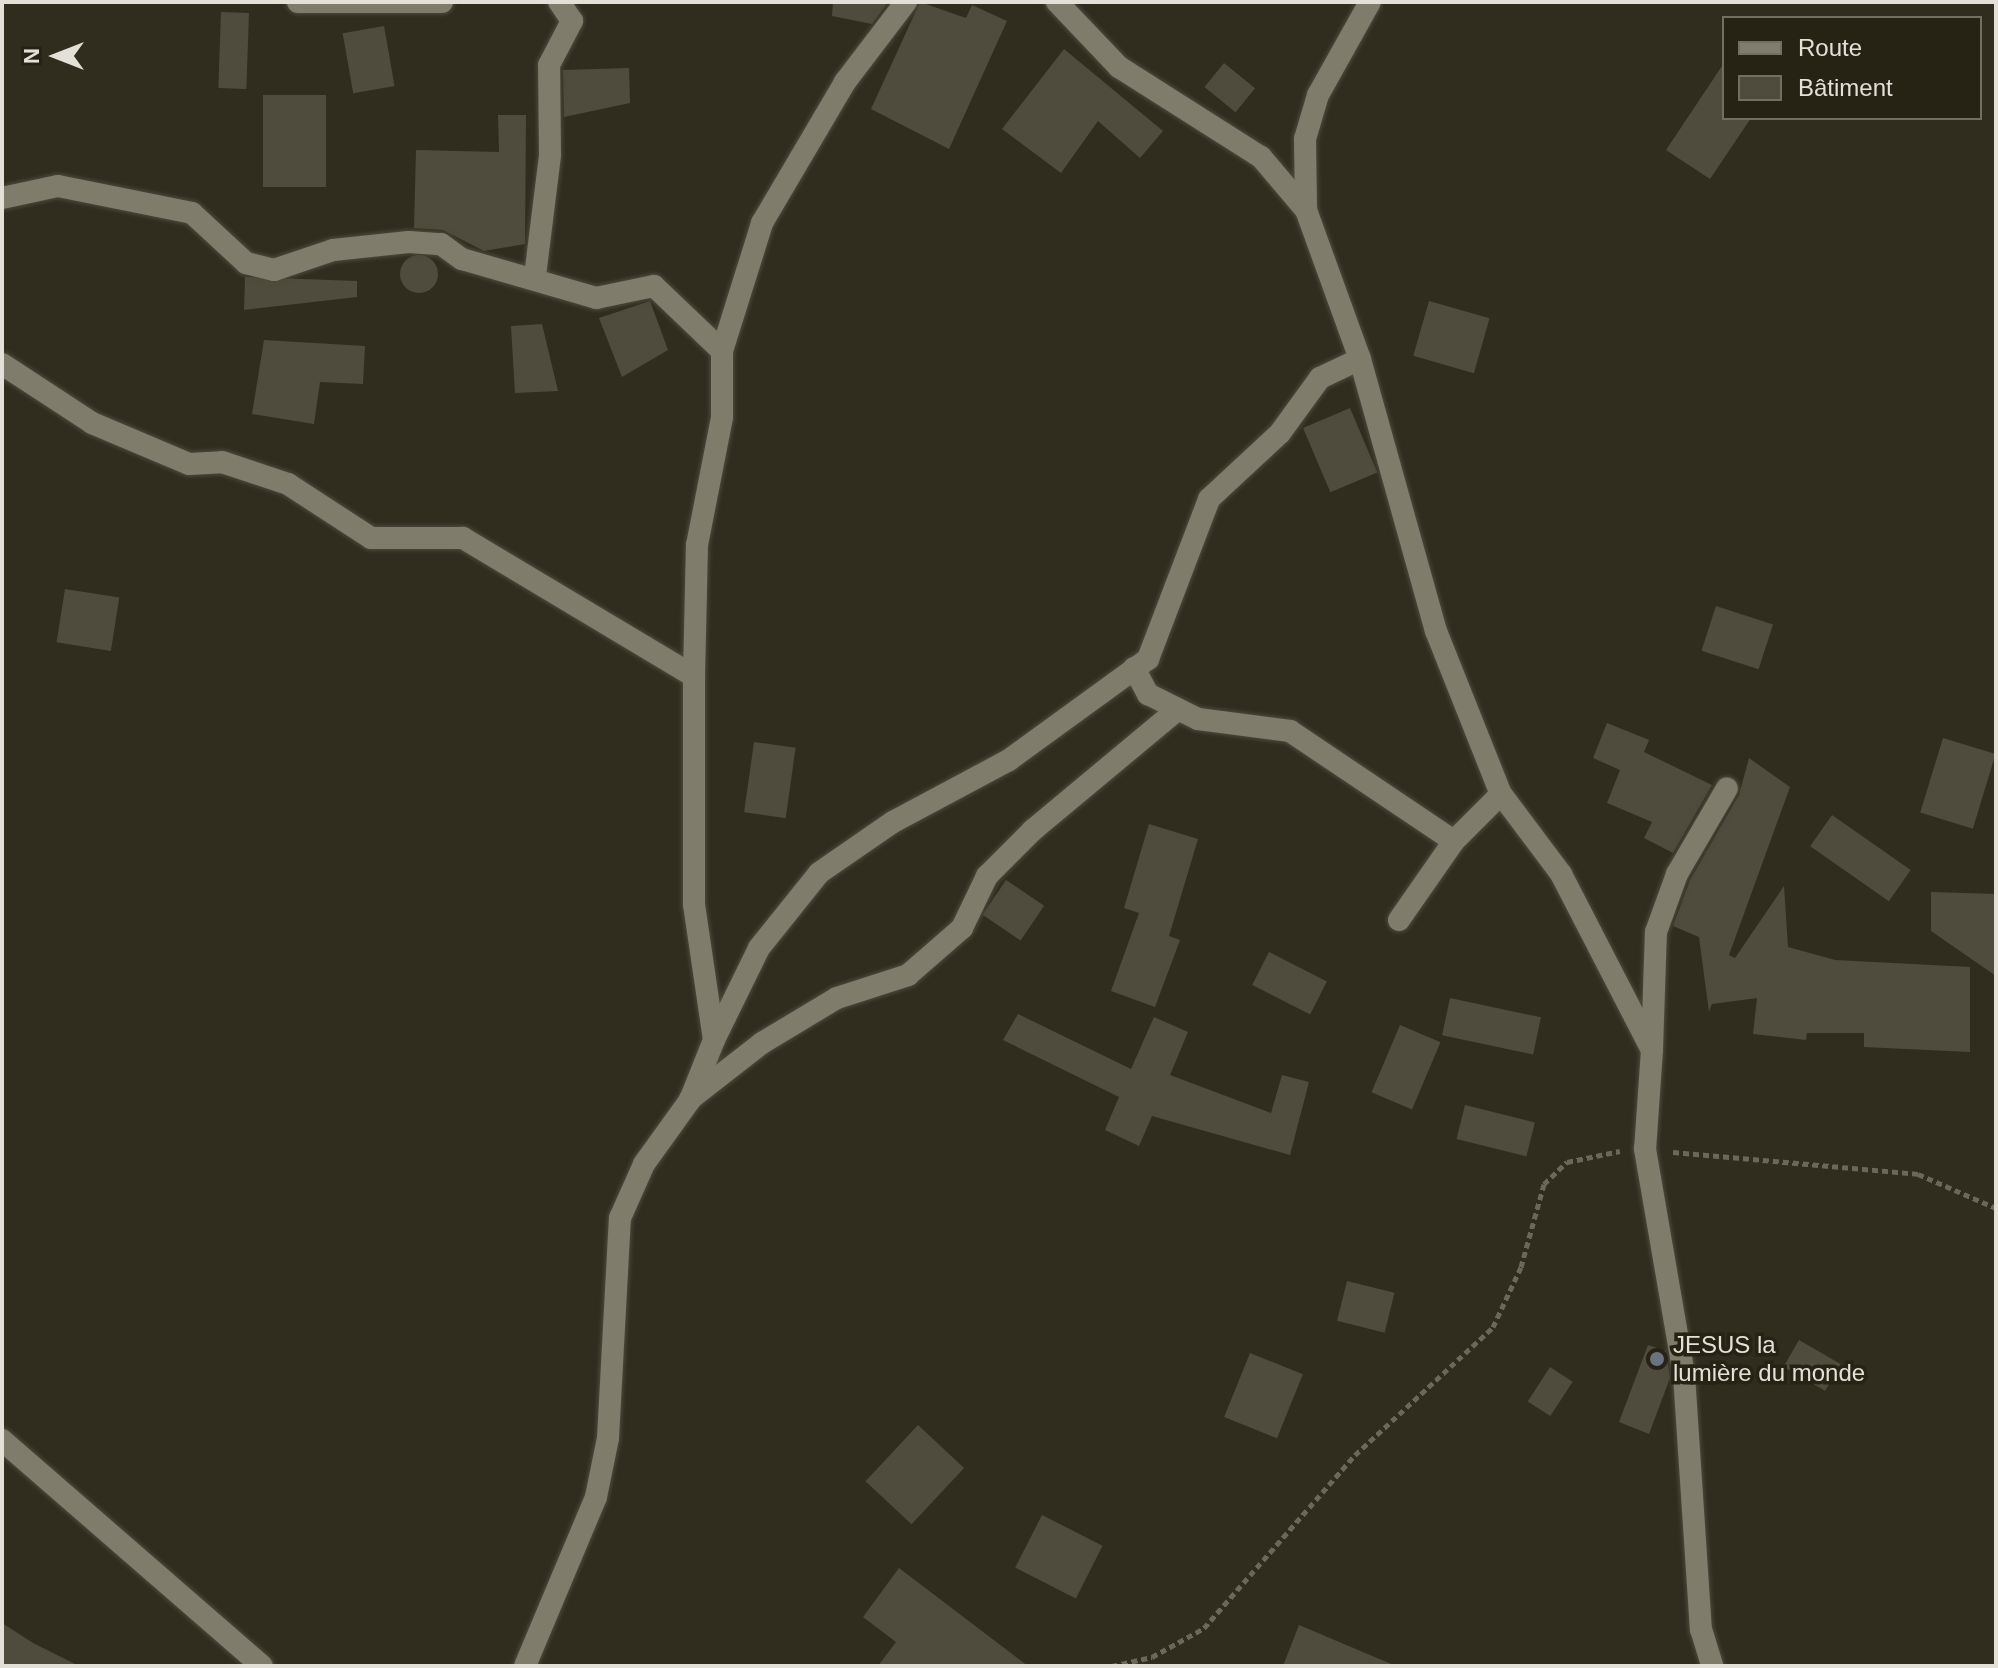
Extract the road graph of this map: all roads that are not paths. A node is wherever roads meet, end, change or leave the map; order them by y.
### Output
1 (298, 2) edge
2 (442, 2) edge
3 (559, 2) edge
4 (906, 2) edge
5 (1057, 2) edge
6 (1370, 2) edge
7 (2, 198) edge
8 (1306, 210) junction
9 (535, 276) junction
10 (722, 351) junction
11 (1360, 359) junction
12 (2, 364) edge
13 (1134, 668) junction
14 (694, 676) junction
15 (1177, 710) junction
16 (1727, 788) dead end
17 (1501, 794) junction
18 (1454, 841) junction
19 (1399, 920) dead end
20 (714, 1040) junction
21 (1652, 1050) junction
22 (690, 1100) junction
23 (2, 1440) edge
24 (262, 1666) edge
25 (525, 1666) edge
26 (1712, 1666) edge

1 - 2 street
3 - 9 street
4 - 10 street
5 - 8 street
6 - 8 street
7 - 9 street
8 - 11 street
9 - 10 street
10 - 14 street
11 - 13 street
11 - 17 street
12 - 14 street
13 - 15 street
13 - 20 street
14 - 20 street
15 - 18 street
15 - 22 street
16 - 21 street
17 - 18 street
17 - 21 street
18 - 19 street
20 - 22 street
21 - 26 street
22 - 25 street
23 - 24 street

